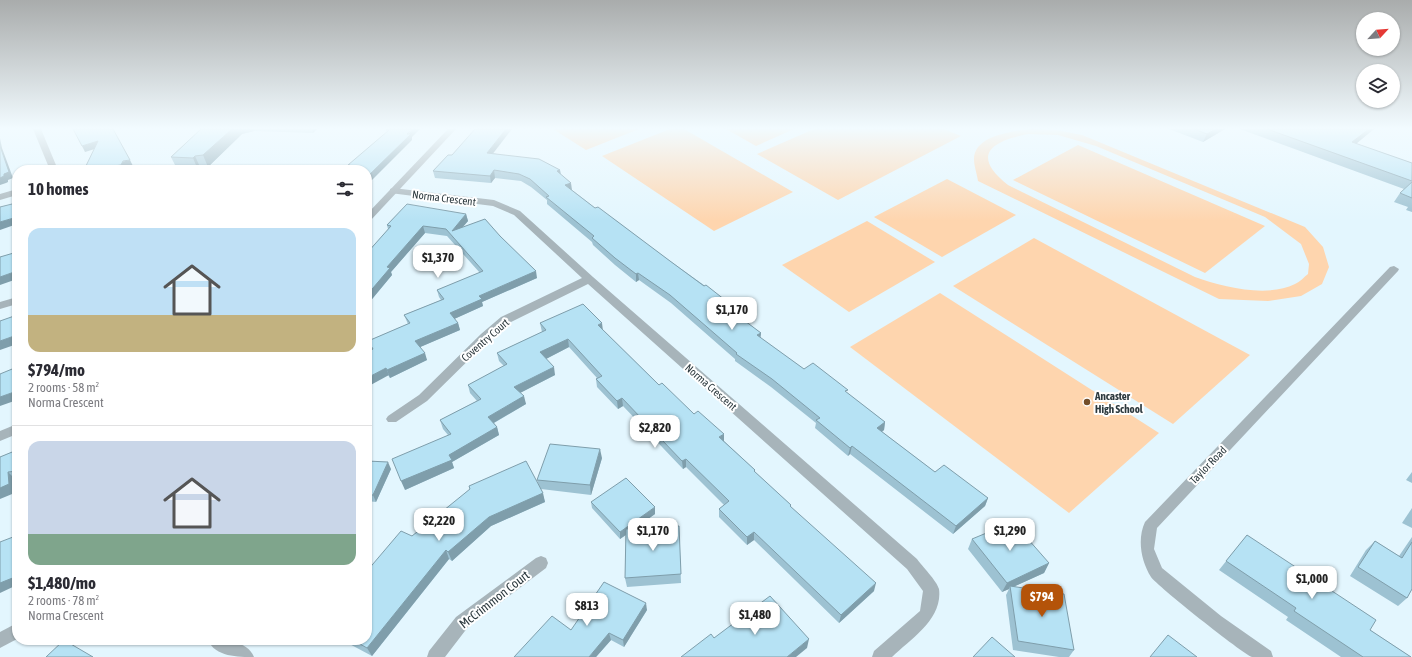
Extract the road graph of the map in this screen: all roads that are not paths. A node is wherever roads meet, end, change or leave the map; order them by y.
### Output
1 (423, 160) edge
2 (393, 192) junction
3 (12, 193) edge
4 (0, 197) edge
5 (372, 214) edge
6 (1394, 269) dead end
7 (589, 279) junction
8 (12, 302) edge
9 (0, 306) edge
10 (392, 419) dead end
11 (12, 431) edge
12 (0, 436) edge
13 (541, 563) dead end
14 (12, 634) edge
15 (0, 640) edge
16 (225, 645) edge
17 (246, 657) edge
18 (435, 657) edge
19 (880, 657) edge
20 (1265, 657) edge

1 - 2 street
2 - 5 street
2 - 7 street, Norma Crescent
3 - 4 street
6 - 20 street, Taylor Road
7 - 10 street, Coventry Court
7 - 19 street, Norma Crescent
8 - 9 street
11 - 12 street
13 - 18 street, McCrimmon Court
14 - 15 street
16 - 17 street

